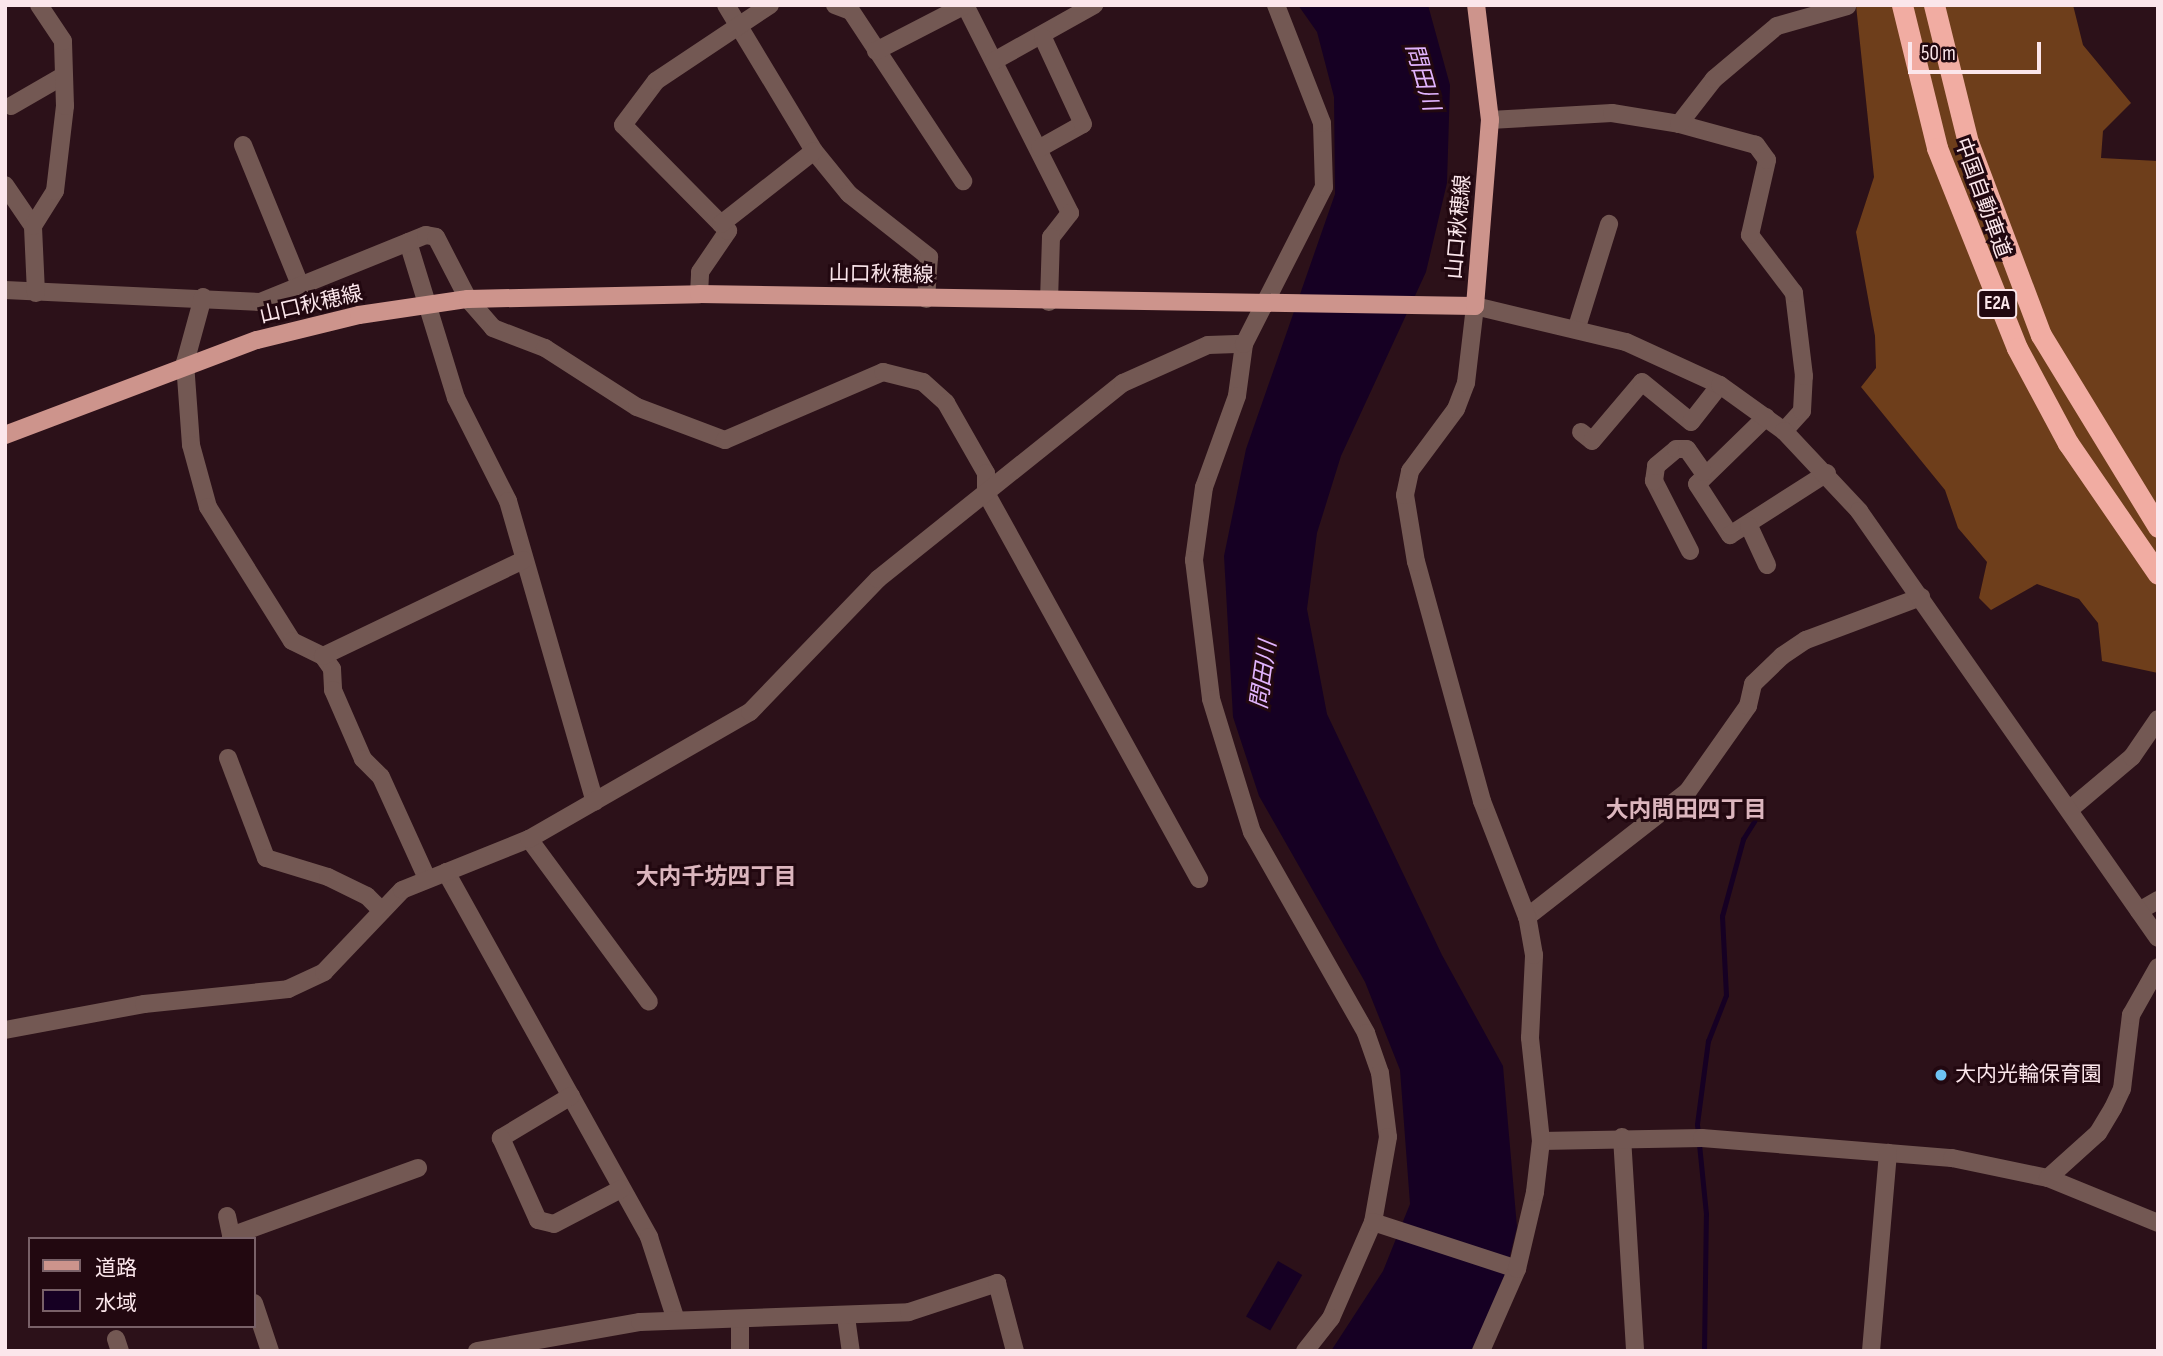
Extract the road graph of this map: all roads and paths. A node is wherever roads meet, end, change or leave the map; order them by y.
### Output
1 (726, 5) edge
2 (770, 5) edge
3 (835, 5) edge
4 (965, 5) edge
5 (1094, 5) edge
6 (1276, 5) edge
7 (1476, 5) edge
8 (1902, 5) edge
9 (1934, 5) edge
10 (43, 6) edge
11 (1847, 6) edge
12 (740, 27) junction
13 (1043, 38) junction
14 (876, 51) junction
15 (994, 61) junction
16 (62, 76) junction
17 (12, 106) dead end
18 (1490, 120) junction
19 (1679, 124) junction
20 (243, 145) dead end
21 (1040, 148) junction
22 (814, 151) junction
23 (963, 181) dead end
24 (5, 185) edge
25 (721, 224) junction
26 (1609, 224) dead end
27 (33, 226) junction
28 (408, 242) junction
29 (299, 282) junction
30 (5, 290) edge
31 (36, 293) junction
32 (699, 294) junction
33 (203, 297) junction
34 (468, 299) junction
35 (926, 299) junction
36 (1049, 302) junction
37 (426, 305) junction
38 (1270, 306) junction
39 (1475, 306) junction
40 (1577, 327) junction
41 (1244, 344) junction
42 (185, 363) junction
43 (1720, 385) junction
44 (1766, 417) junction
45 (1784, 431) junction
46 (5, 435) edge
47 (1593, 442) dead end
48 (1703, 472) junction
49 (1827, 472) junction
50 (986, 493) junction
51 (1749, 526) junction
52 (2158, 527) edge
53 (1690, 551) dead end
54 (523, 560) junction
55 (1767, 565) dead end
56 (2158, 574) edge
57 (1922, 597) junction
58 (323, 656) junction
59 (2158, 719) edge
60 (228, 758) dead end
61 (595, 802) junction
62 (2069, 810) junction
63 (529, 839) junction
64 (446, 872) junction
65 (426, 876) junction
66 (1199, 879) dead end
67 (2158, 900) edge
68 (382, 911) junction
69 (2139, 911) junction
70 (1527, 917) junction
71 (2158, 938) edge
72 (2158, 967) edge
73 (649, 1002) dead end
74 (5, 1030) edge
75 (571, 1096) junction
76 (1622, 1137) junction
77 (1541, 1141) junction
78 (1888, 1153) junction
79 (418, 1168) dead end
80 (2048, 1178) junction
81 (621, 1189) junction
82 (227, 1216) dead end
83 (1373, 1222) junction
84 (2158, 1223) edge
85 (232, 1237) edge
86 (1515, 1268) junction
87 (256, 1309) edge
88 (846, 1317) junction
89 (676, 1320) junction
90 (740, 1320) junction
91 (270, 1351) edge
92 (477, 1351) edge
93 (740, 1351) edge
94 (851, 1351) edge
95 (1014, 1351) edge
96 (1304, 1351) edge
97 (1481, 1351) edge
98 (1635, 1351) edge
99 (1871, 1351) edge

1 - 12 street
2 - 12 street
3 - 14 street
4 - 14 street
4 - 15 street
5 - 13 street
6 - 38 street
7 - 18 main road, 山口秋穂線
8 - 56 highway, 中国自動車道 / E2A
9 - 52 highway, 中国自動車道 / E2A
10 - 16 street
11 - 19 street
12 - 22 street
12 - 25 street
13 - 15 street
13 - 21 street
14 - 23 street
15 - 21 street
16 - 17 street
16 - 27 street
18 - 19 street
18 - 39 main road, 山口秋穂線
19 - 45 street
20 - 29 street
21 - 36 street
22 - 25 street
22 - 35 street
24 - 27 street
25 - 32 street
26 - 40 street
27 - 31 street
28 - 29 street
28 - 34 street
28 - 37 street
29 - 33 street
30 - 31 street
31 - 33 street
32 - 34 main road, 山口秋穂線
32 - 35 main road, 山口秋穂線
33 - 42 street
34 - 37 main road, 山口秋穂線
34 - 50 street
35 - 36 main road, 山口秋穂線
36 - 38 main road, 山口秋穂線
37 - 42 main road, 山口秋穂線
37 - 54 street
38 - 39 main road, 山口秋穂線
38 - 41 street
39 - 40 street
39 - 70 street
40 - 43 street
41 - 50 street
41 - 83 street
42 - 46 main road, 山口秋穂線
42 - 58 street
43 - 44 street
43 - 47 street
44 - 45 street
44 - 48 street
45 - 49 street
48 - 51 street
48 - 53 street
49 - 51 street
49 - 57 street
50 - 61 street
50 - 66 street
51 - 55 street
54 - 58 street
54 - 61 street
57 - 62 street
57 - 70 street
58 - 65 street
59 - 62 street
60 - 68 street
61 - 63 street
62 - 69 street
63 - 64 street
63 - 73 street
64 - 65 street
64 - 75 street
65 - 68 street
67 - 69 street
68 - 74 street
69 - 71 street
70 - 77 street
72 - 80 street
75 - 81 street
75 - 81 street
76 - 77 street
76 - 78 street
76 - 98 street
77 - 86 street
78 - 80 street
78 - 99 street
79 - 85 street
80 - 84 street
81 - 89 street
82 - 85 street
83 - 86 street
83 - 96 street
86 - 97 street
87 - 91 street
88 - 90 street
88 - 94 street
88 - 95 street
89 - 90 street
89 - 92 street
90 - 93 street

